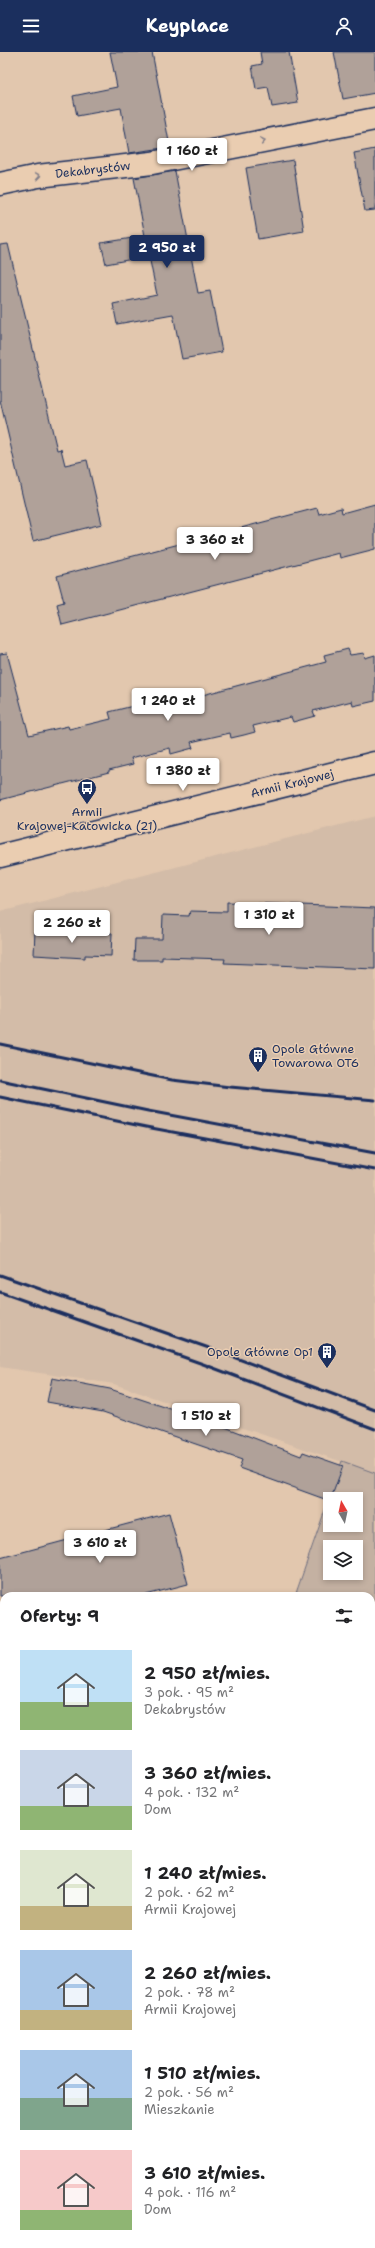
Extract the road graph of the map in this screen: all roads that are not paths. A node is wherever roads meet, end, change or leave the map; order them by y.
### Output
1 (375, 119) edge
2 (0, 184) edge
3 (375, 763) edge
4 (0, 856) edge

2 -> 1 street, Dekabrystów
3 - 4 street, Armii Krajowej

